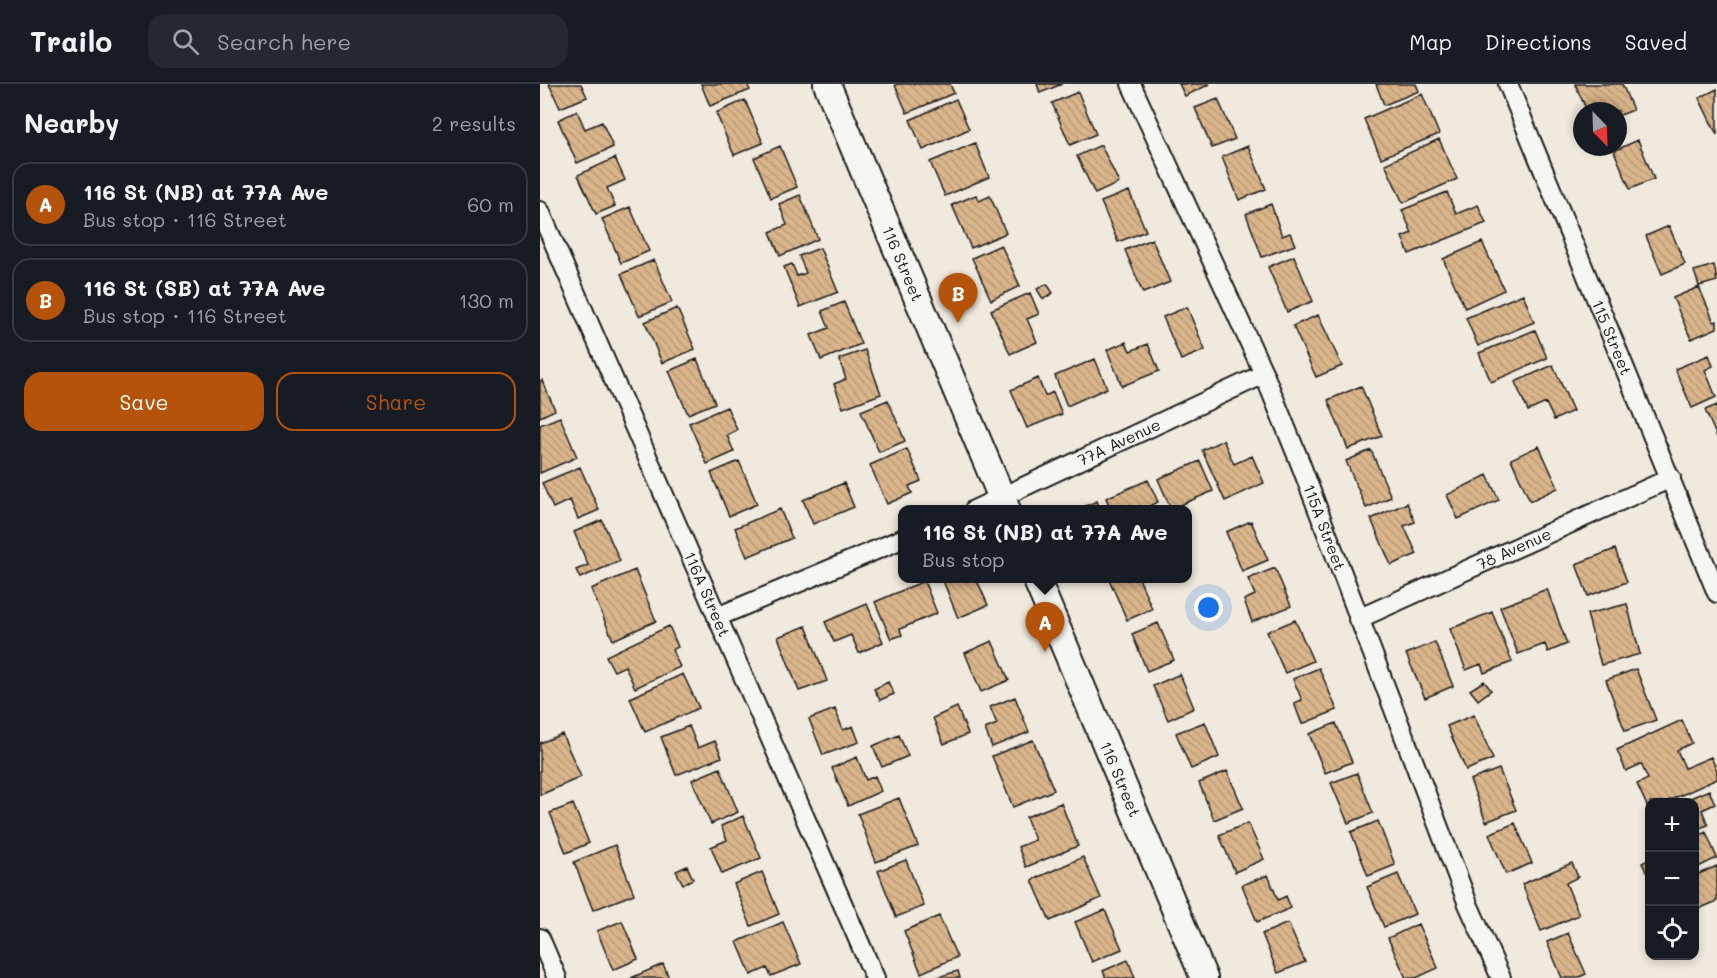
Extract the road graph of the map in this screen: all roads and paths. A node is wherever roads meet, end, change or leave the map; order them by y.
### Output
1 (827, 84) edge
2 (1131, 84) edge
3 (1508, 84) edge
4 (540, 211) edge
5 (1264, 374) junction
6 (1671, 478) junction
7 (1004, 503) edge
8 (898, 541) edge
9 (1038, 583) edge
10 (1717, 593) edge
11 (717, 616) junction
12 (1358, 619) junction
13 (540, 938) edge
14 (557, 978) edge
15 (875, 978) edge
16 (1204, 978) edge
17 (1501, 978) edge

1 - 7 street, 116 Street
2 - 5 street, 115A Street
3 - 6 street, 115 Street
4 - 11 street, 116A Street
5 - 7 street, 77A Avenue
5 - 12 street, 115A Street
6 - 10 street, 115 Street
6 - 12 street, 78 Avenue
8 - 11 street
9 - 16 street, 116 Street
11 - 15 street, 116A Street
12 - 17 street, 115A Street
13 - 14 street

